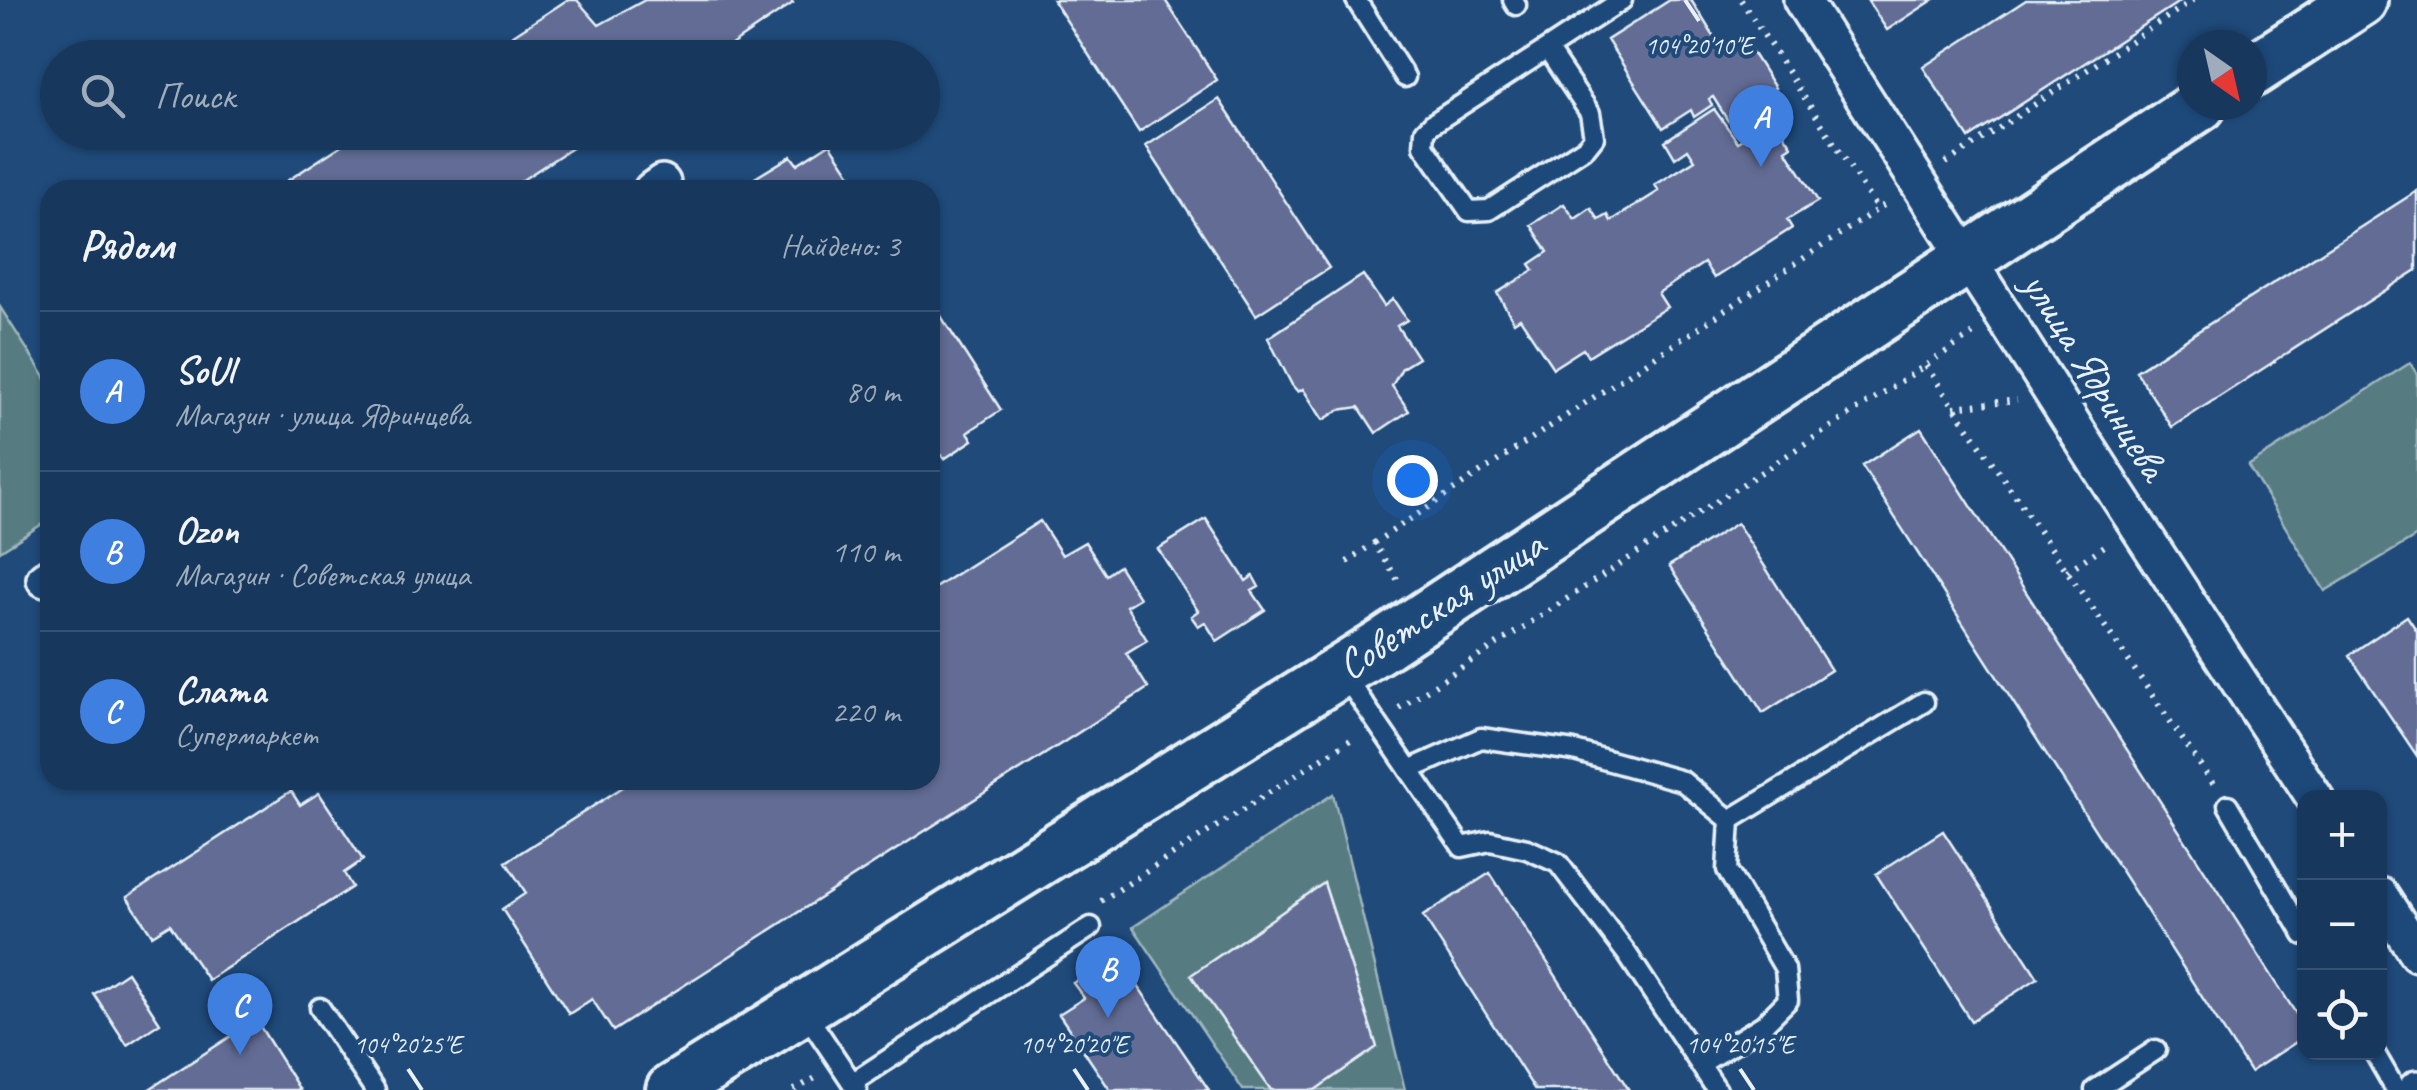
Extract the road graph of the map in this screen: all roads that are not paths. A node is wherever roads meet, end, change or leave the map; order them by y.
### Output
1 (1356, 0) edge
2 (1622, 0) edge
3 (1802, 0) edge
4 (2361, 0) edge
5 (1547, 49) junction
6 (2267, 61) edge
7 (1405, 77) dead end
8 (2177, 120) edge
9 (1966, 258) junction
10 (1341, 672) junction
11 (1924, 702) dead end
12 (1409, 770) junction
13 (2310, 790) edge
14 (2228, 805) road end
15 (1730, 820) junction
16 (2387, 907) edge
17 (2297, 923) edge
18 (1091, 927) dead end
19 (2417, 953) edge
20 (802, 1007) junction
21 (320, 1008) dead end
22 (2156, 1050) dead end
23 (2379, 1060) edge
24 (1700, 1064) junction
25 (855, 1086) edge
26 (375, 1090) edge
27 (672, 1090) edge
28 (1717, 1090) edge
29 (2095, 1090) edge
30 (2396, 1090) edge

1 - 7 lane
2 - 5 lane
3 - 9 street, улица Ядринцева
4 - 6 main road
5 - 5 lane
8 - 9 main road, Советская улица
9 - 10 main road, Советская улица
9 - 13 street, улица Ядринцева
10 - 12 lane
10 - 20 main road, Советская улица
11 - 15 lane
12 - 15 lane
12 - 24 lane
14 - 17 lane
15 - 24 lane
16 - 19 street
18 - 25 lane
20 - 25 lane
20 - 27 main road, Советская улица
21 - 26 lane
22 - 29 lane
23 - 30 lane
24 - 28 lane

